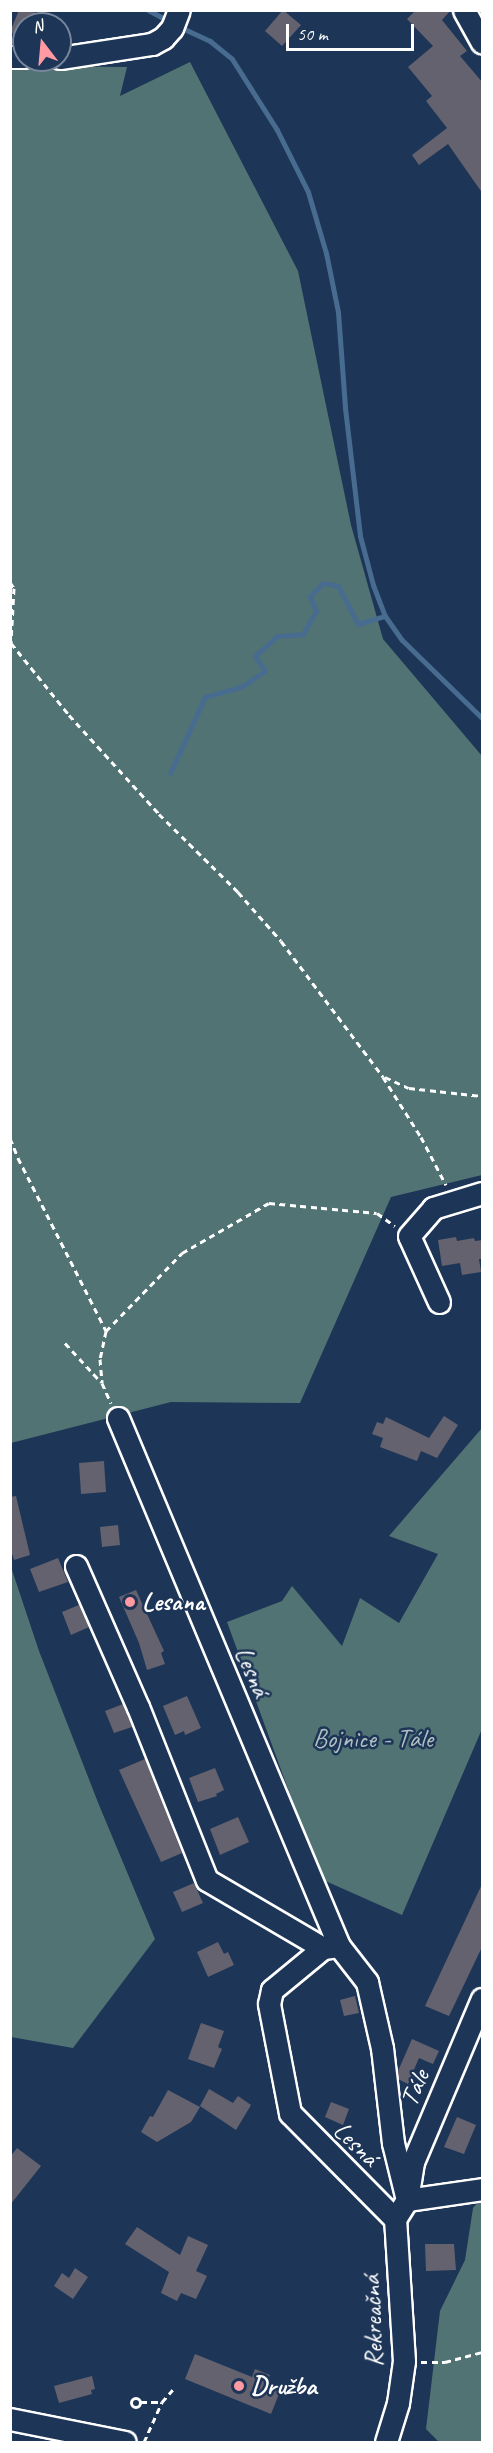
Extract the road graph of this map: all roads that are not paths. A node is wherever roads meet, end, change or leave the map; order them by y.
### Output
1 (464, 10) edge
2 (178, 14) edge
3 (483, 42) edge
4 (72, 56) edge
5 (478, 1194) edge
6 (439, 1302) dead end
7 (118, 1418) dead end
8 (76, 1566) dead end
9 (331, 1947) junction
10 (483, 1999) edge
11 (483, 2189) edge
12 (407, 2200) junction
13 (395, 2219) junction
14 (10, 2419) edge
15 (125, 2442) edge
16 (386, 2442) edge

1 - 3 street
2 - 4 street
5 - 6 street
7 - 9 street, Lesná
8 - 9 street, Lesná
9 - 12 street, Lesná
9 - 13 street, Lesná
10 - 12 street, Tále
11 - 12 street
12 - 13 street
13 - 16 street, Rekreačná
14 - 15 street

